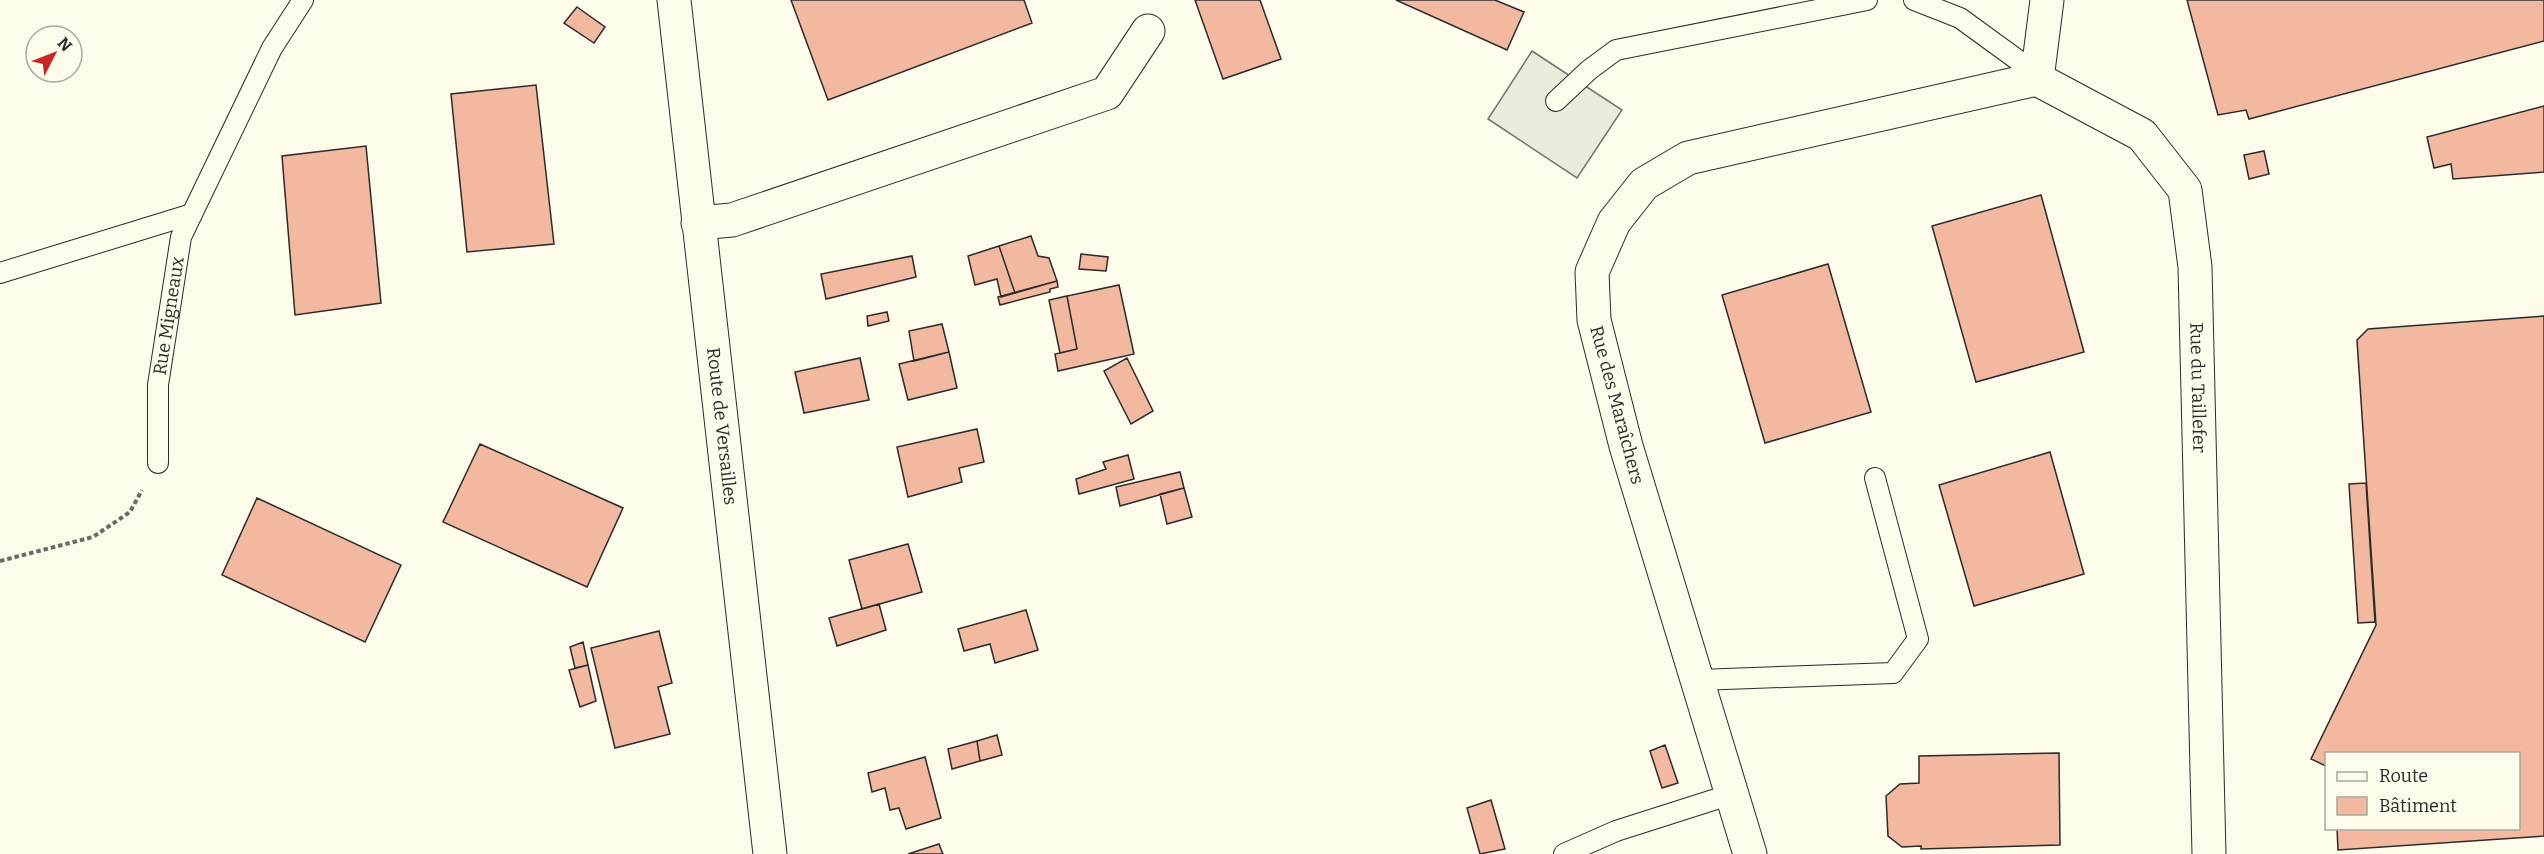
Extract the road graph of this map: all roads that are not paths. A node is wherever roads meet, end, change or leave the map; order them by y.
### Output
1 (303, 0) edge
2 (674, 0) edge
3 (1867, 0) edge
4 (1914, 0) edge
5 (2047, 0) edge
6 (1148, 31) dead end
7 (2037, 77) junction
8 (1556, 101) dead end
9 (192, 214) junction
10 (698, 223) junction
11 (0, 273) edge
12 (158, 463) road end
13 (1875, 478) dead end
14 (1698, 680) junction
15 (1732, 794) junction
16 (770, 854) edge
17 (1564, 854) edge
18 (1750, 854) edge
19 (2209, 854) edge

1 - 9 lane, Rue Migneaux
2 - 10 street, Route de Versailles
3 - 8 lane
4 - 7 lane
5 - 7 street
6 - 10 street
7 - 14 street, Rue des Maraîchers
7 - 19 street, Rue du Taillefer
9 - 11 lane
9 - 12 lane, Rue Migneaux
10 - 16 street, Route de Versailles
13 - 14 lane
14 - 15 street, Rue des Maraîchers
15 - 17 lane
15 - 18 street, Rue des Maraîchers

